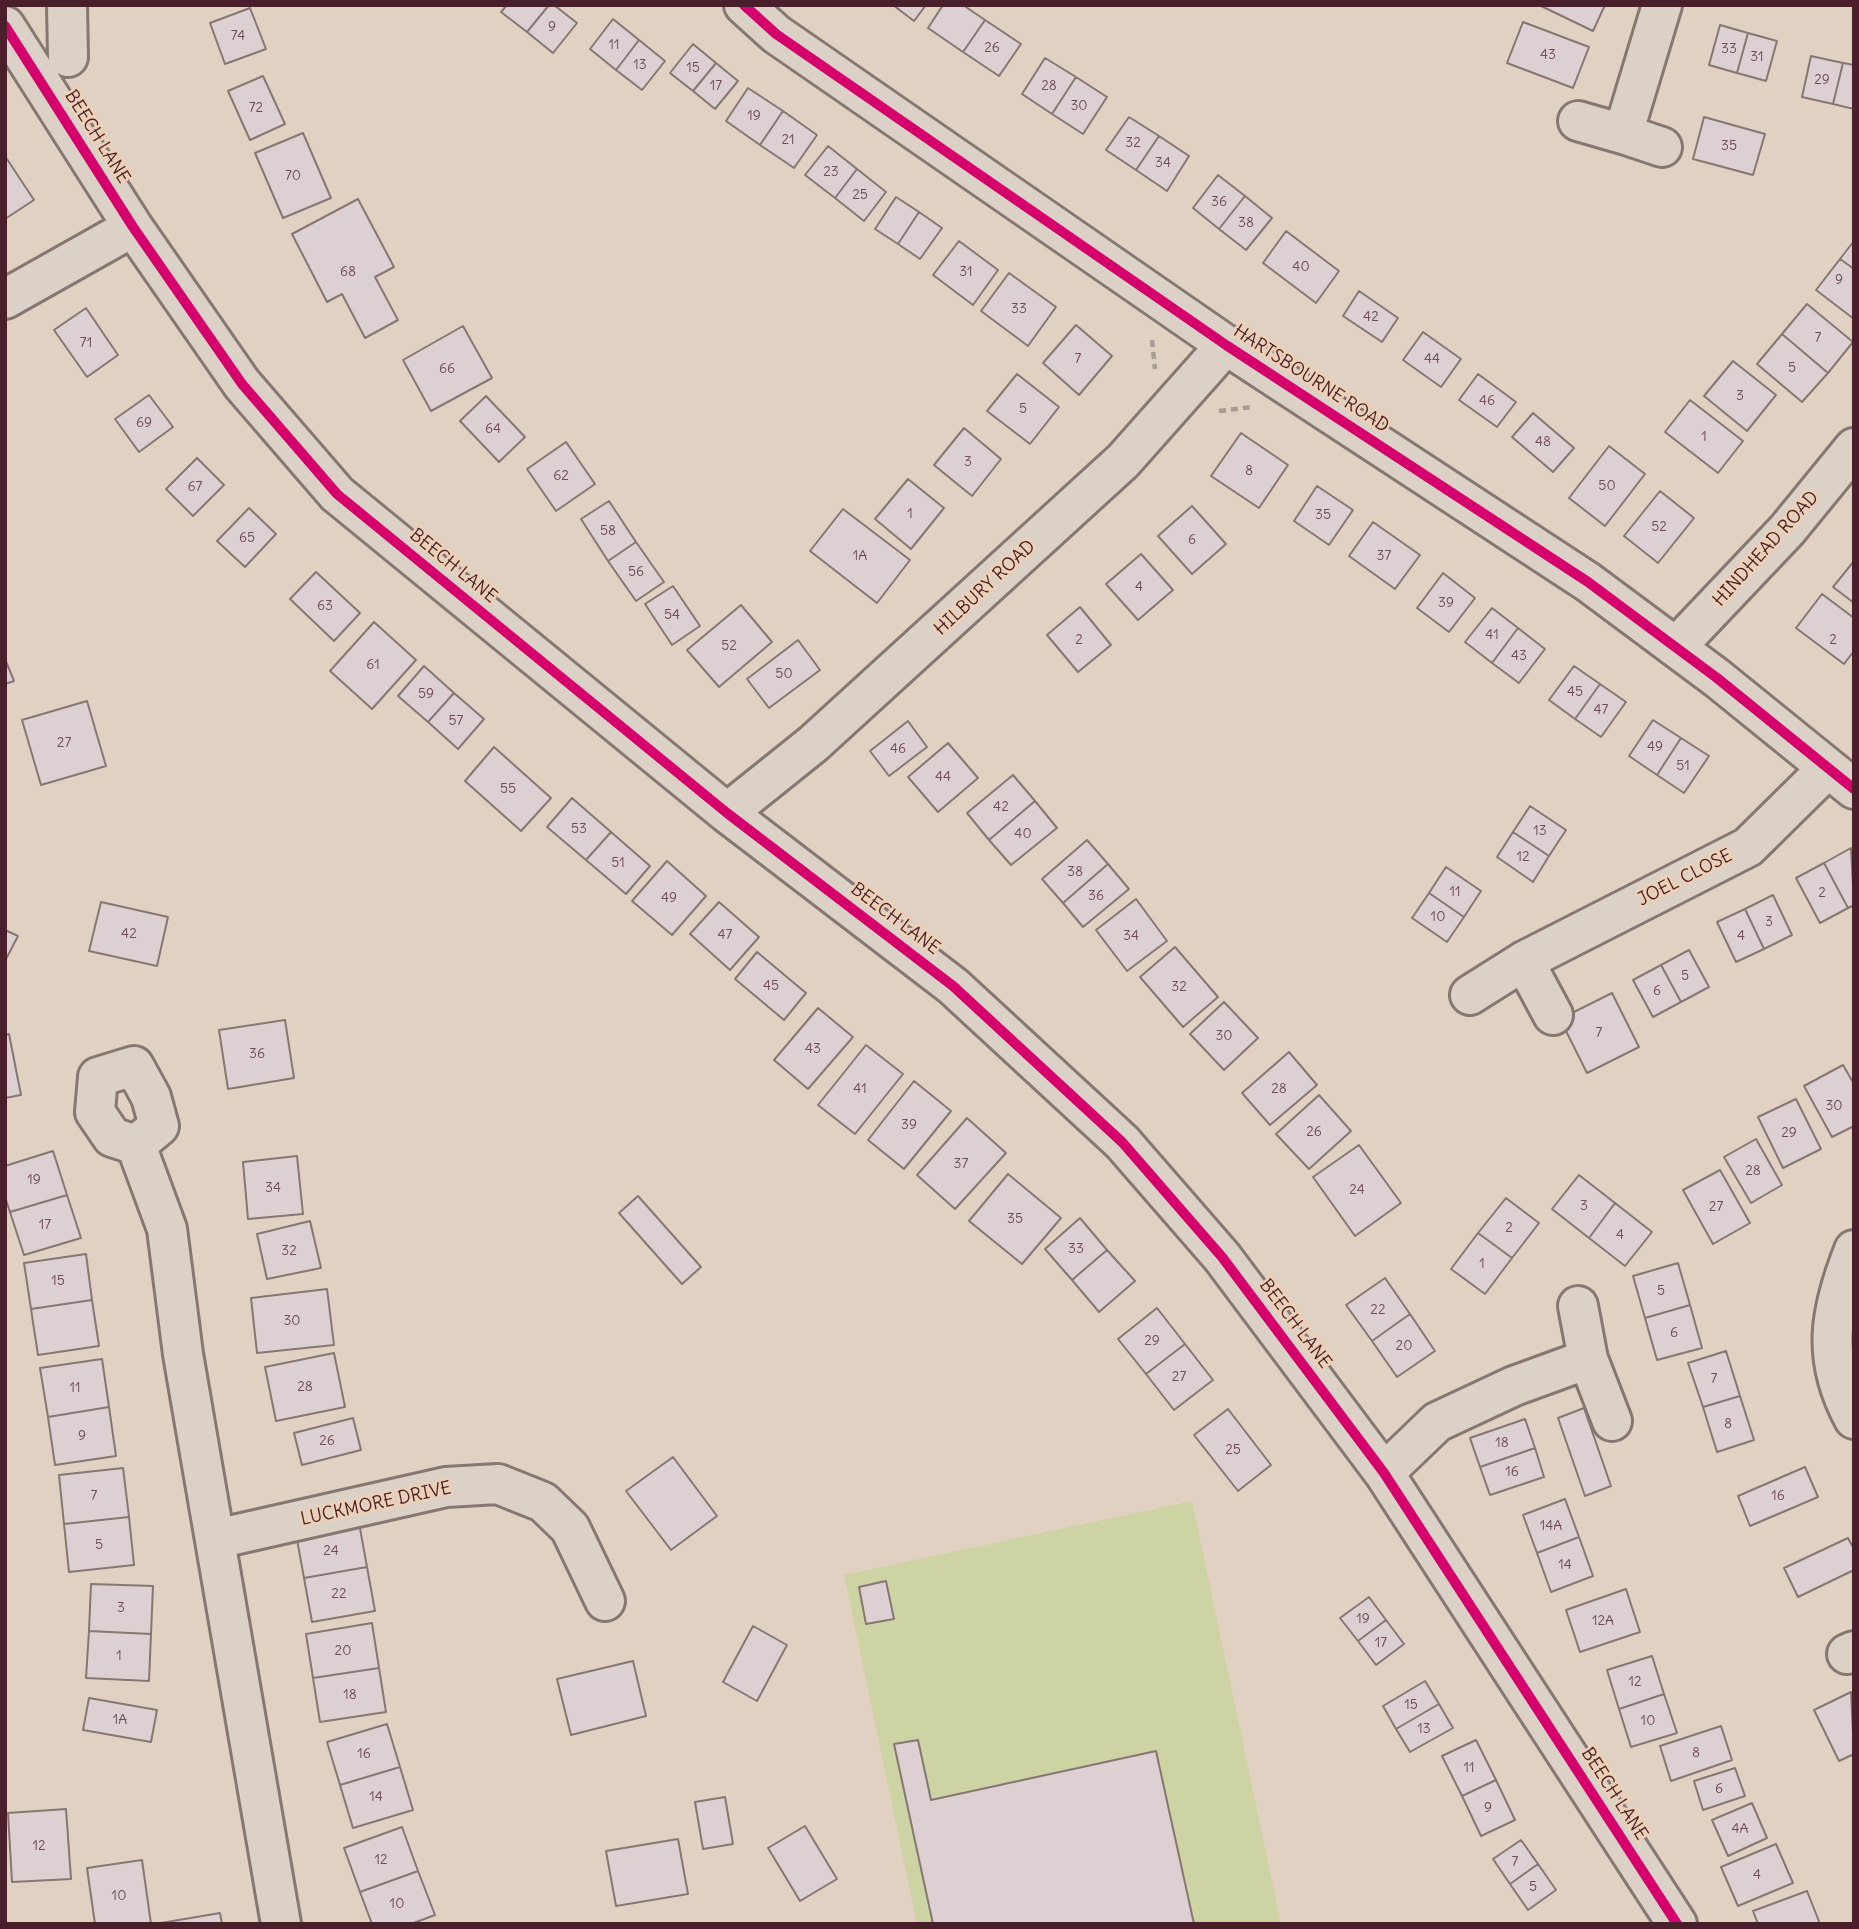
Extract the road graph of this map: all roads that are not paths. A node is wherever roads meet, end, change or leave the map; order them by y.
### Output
1 (67, 5) edge
2 (744, 5) edge
3 (1662, 5) edge
4 (5, 26) edge
5 (68, 57) dead end
6 (1578, 121) dead end
7 (1623, 134) junction
8 (1662, 147) dead end
9 (133, 227) junction
10 (5, 299) edge
11 (1226, 345) junction
12 (1854, 448) edge
13 (1676, 647) junction
14 (1840, 779) edge
15 (727, 813) junction
16 (1524, 961) junction
17 (1470, 996) dead end
18 (1552, 1014) dead end
19 (136, 1145) dead end
20 (1854, 1250) edge
21 (1578, 1306) dead end
22 (1588, 1359) junction
23 (1854, 1419) edge
24 (1612, 1421) dead end
25 (1384, 1473) junction
26 (216, 1539) junction
27 (605, 1601) dead end
28 (281, 1924) edge
29 (1676, 1924) edge

1 - 5 street
2 - 11 street, HARTSBOURNE ROAD
3 - 7 street
4 - 9 street, BEECH LANE
6 - 7 street
7 - 8 street
9 - 10 street
9 - 15 street, BEECH LANE
11 - 13 street, HARTSBOURNE ROAD
11 - 15 street, HILBURY ROAD
12 - 13 street, HINDHEAD ROAD
13 - 14 street, HARTSBOURNE ROAD
14 - 16 street, JOEL CLOSE
15 - 25 street, BEECH LANE
16 - 17 street, JOEL CLOSE
16 - 18 street
19 - 26 street
20 - 23 street
21 - 22 street
22 - 24 street
22 - 25 street
25 - 29 street, BEECH LANE
26 - 27 street, LUCKMORE DRIVE
26 - 28 street

